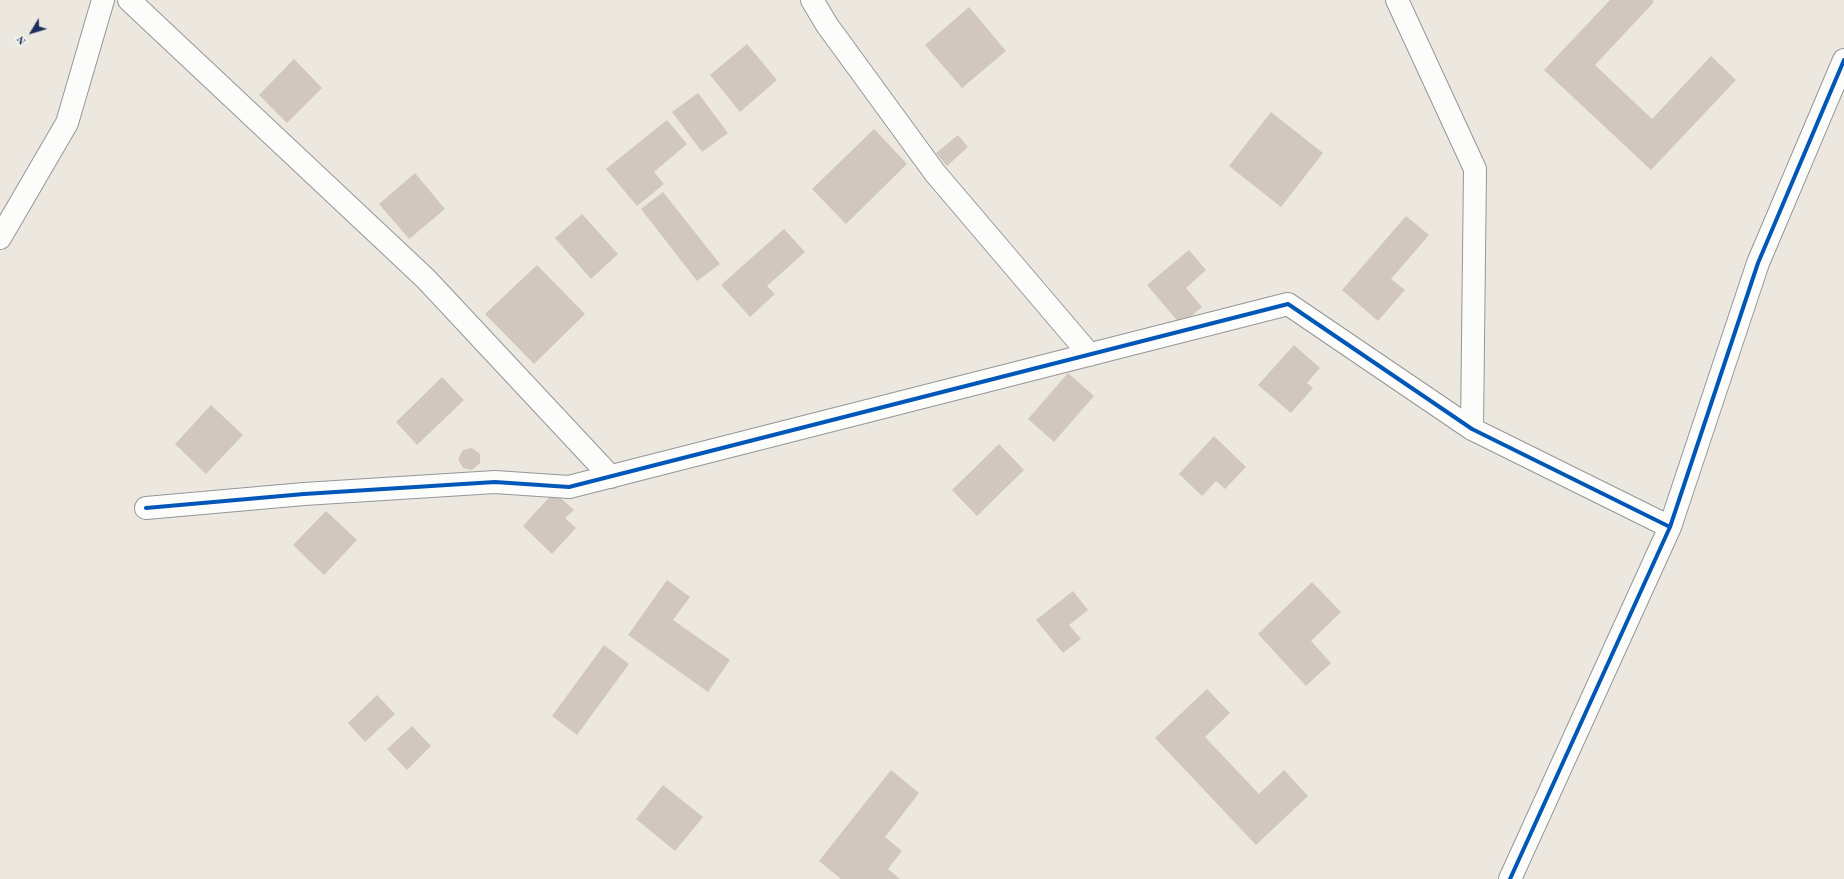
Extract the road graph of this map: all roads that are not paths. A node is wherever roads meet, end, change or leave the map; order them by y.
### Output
1 (103, 0) edge
2 (129, 0) edge
3 (812, 0) edge
4 (1397, 0) edge
5 (1844, 60) edge
6 (0, 238) edge
7 (1090, 355) junction
8 (1472, 429) junction
9 (610, 477) junction
10 (146, 508) dead end
11 (1670, 527) junction
12 (1510, 879) edge

1 - 6 street
2 - 9 street
3 - 7 street
4 - 8 street
5 - 11 street
7 - 8 street
7 - 9 street
8 - 11 street
9 - 10 street
11 - 12 street

